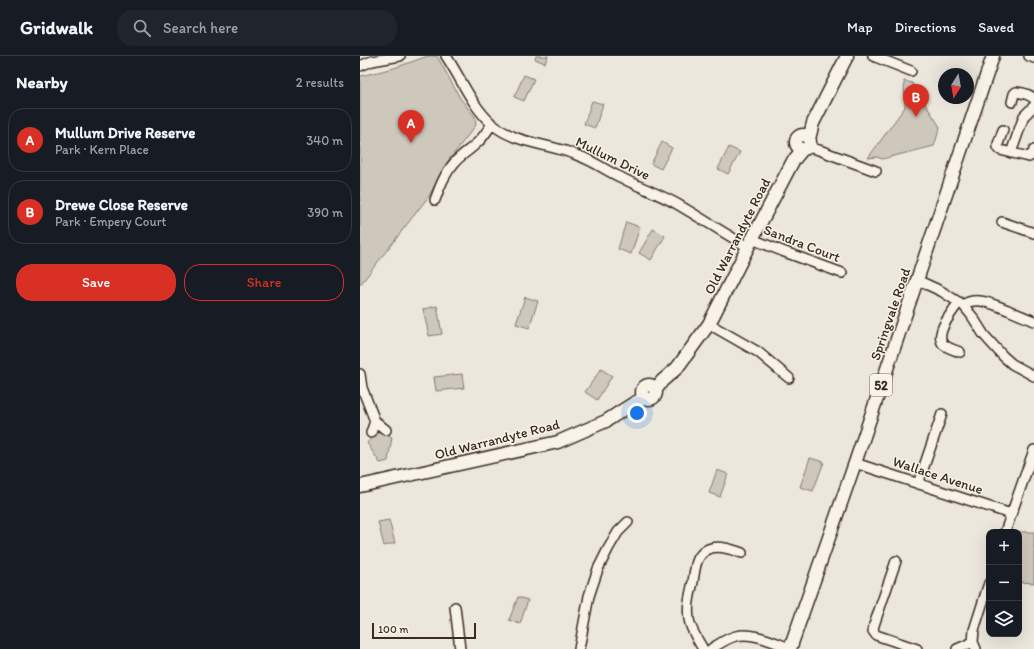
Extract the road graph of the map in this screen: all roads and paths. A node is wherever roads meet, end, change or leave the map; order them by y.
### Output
1 (400, 56) edge
2 (446, 56) edge
3 (847, 56) edge
4 (873, 56) edge
5 (993, 56) edge
6 (1029, 56) edge
7 (1034, 58) edge
8 (360, 66) edge
9 (911, 71) dead end
10 (1034, 99) edge
11 (1012, 102) dead end
12 (1034, 106) edge
13 (492, 124) junction
14 (1003, 130) dead end
15 (804, 143) junction
16 (1034, 150) edge
17 (1011, 153) junction
18 (876, 171) dead end
19 (435, 200) dead end
20 (1002, 222) dead end
21 (1034, 233) edge
22 (750, 243) junction
23 (842, 274) dead end
24 (917, 280) junction
25 (961, 303) junction
26 (1034, 321) edge
27 (709, 324) junction
28 (960, 352) dead end
29 (360, 374) edge
30 (1034, 376) edge
31 (789, 378) dead end
32 (942, 414) dead end
33 (375, 422) junction
34 (386, 430) dead end
35 (371, 433) dead end
36 (1034, 450) edge
37 (855, 463) junction
38 (918, 484) junction
39 (360, 486) edge
40 (1011, 514) junction
41 (628, 522) dead end
42 (1006, 529) edge
43 (742, 553) dead end
44 (896, 561) dead end
45 (986, 592) edge
46 (455, 607) dead end
47 (975, 645) edge
48 (460, 649) edge
49 (579, 649) edge
50 (703, 649) edge
51 (711, 649) edge
52 (790, 649) edge
53 (917, 649) edge
54 (957, 649) edge

1 - 8 street
2 - 13 street, Mullum Drive
3 - 15 main road
4 - 9 street
5 - 24 main road, Springvale Road / 52
6 - 7 street
10 - 11 street
12 - 17 street
13 - 19 street
13 - 22 street, Mullum Drive
14 - 17 street
15 - 18 street
15 - 22 main road, Old Warrandyte Road
16 - 17 street
20 - 21 street
22 - 23 street, Sandra Court
22 - 27 main road, Old Warrandyte Road
24 - 25 street
24 - 37 main road, Springvale Road / 52
25 - 26 street
25 - 28 street
25 - 30 street
27 - 31 street
27 - 39 main road, Old Warrandyte Road
29 - 33 street
32 - 38 street
33 - 34 street
33 - 35 street
36 - 40 street
37 - 38 street, Wallace Avenue
37 - 52 main road, Springvale Road / 52
38 - 40 street, Wallace Avenue
40 - 42 street
41 - 49 street
43 - 50 street
44 - 53 street
45 - 47 street
46 - 48 street
47 - 54 street
51 - 52 street

